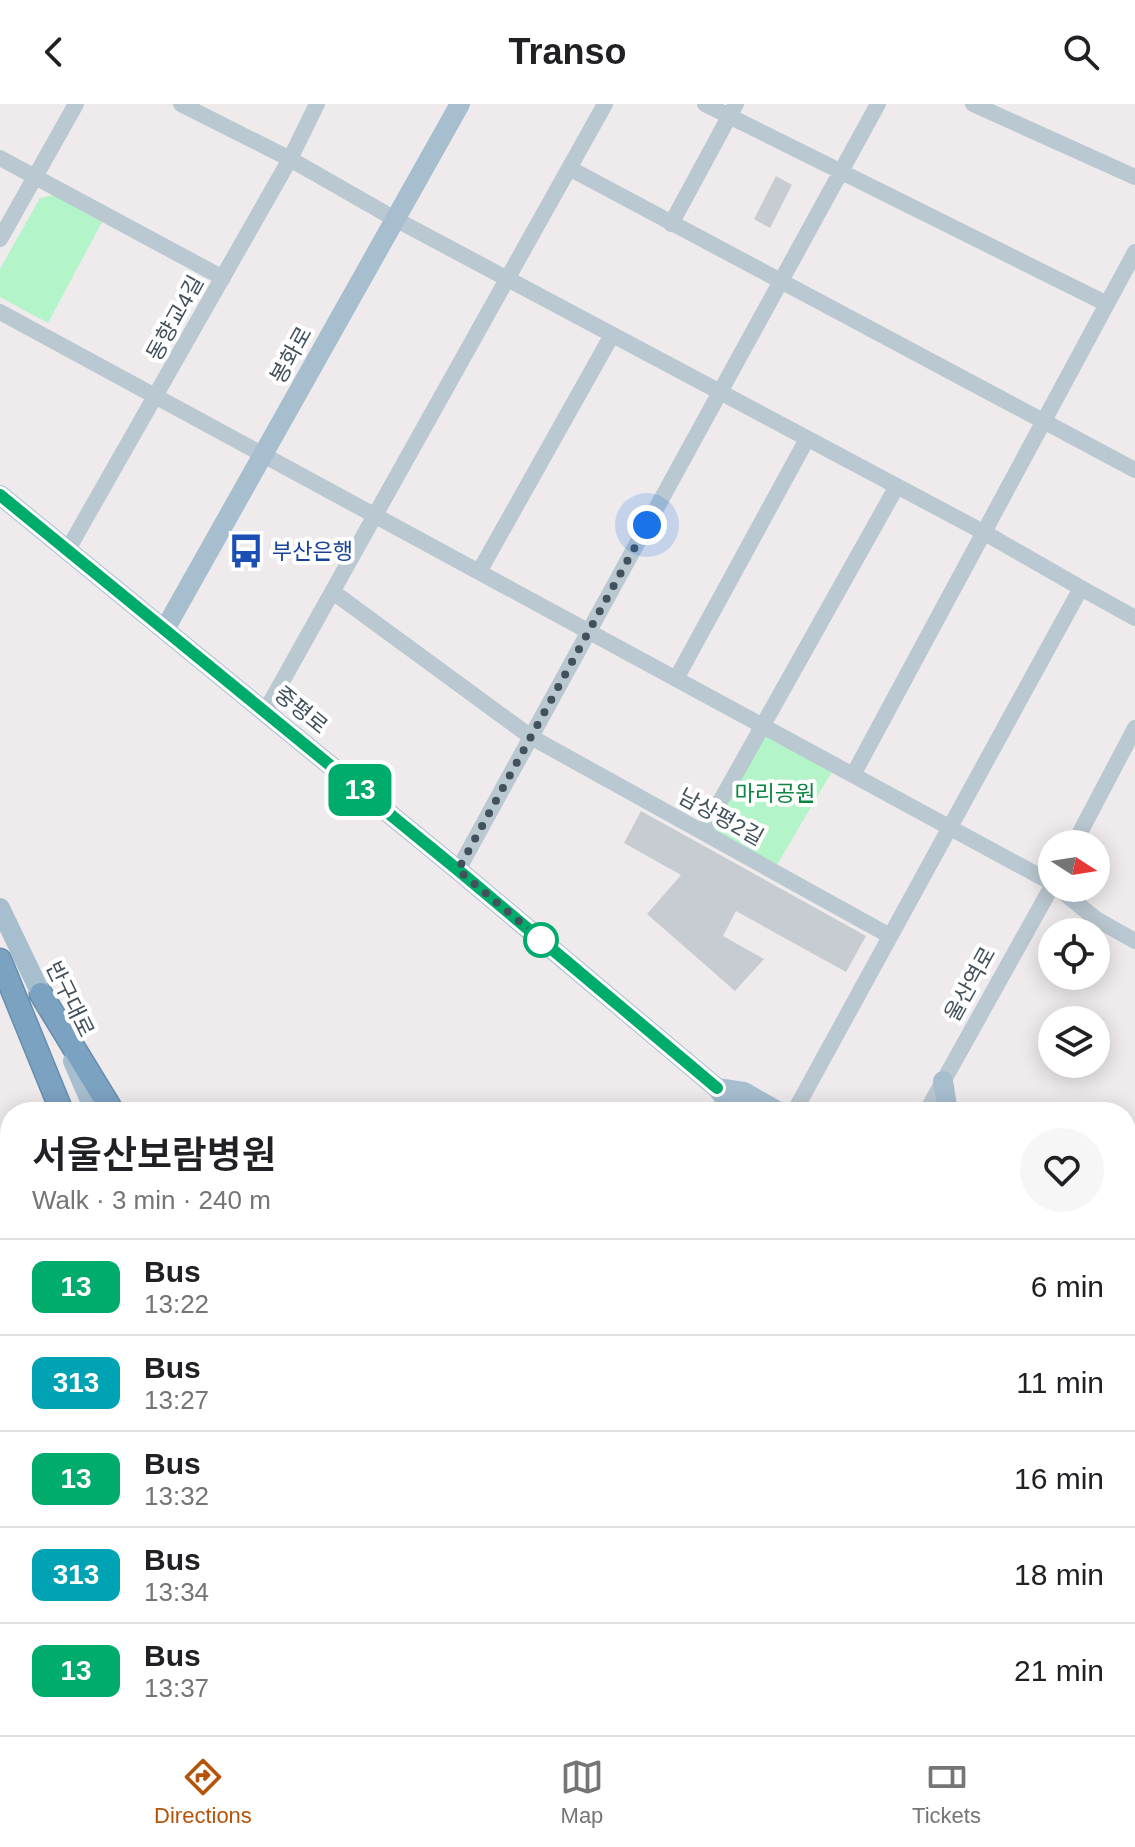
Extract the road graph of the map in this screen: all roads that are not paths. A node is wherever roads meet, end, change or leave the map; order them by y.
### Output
1 (76, 104) edge
2 (181, 104) edge
3 (317, 104) edge
4 (460, 104) edge
5 (605, 104) edge
6 (705, 104) edge
7 (878, 104) edge
8 (973, 104) edge
9 (733, 110) edge
10 (0, 158) edge
11 (290, 159) junction
12 (569, 168) junction
13 (841, 172) junction
14 (35, 177) junction
15 (1135, 177) edge
16 (395, 219) junction
17 (671, 224) junction
18 (0, 239) edge
19 (1135, 252) edge
20 (223, 278) junction
21 (507, 279) junction
22 (780, 282) junction
23 (1107, 304) junction
24 (0, 312) edge
25 (612, 335) junction
26 (720, 392) junction
27 (157, 397) junction
28 (1044, 422) junction
29 (807, 439) junction
30 (263, 454) junction
31 (1135, 470) edge
32 (897, 486) junction
33 (0, 495) edge
34 (375, 515) junction
35 (985, 533) junction
36 (67, 551) junction
37 (479, 572) junction
38 (1081, 588) junction
39 (333, 592) junction
40 (1135, 618) edge
41 (165, 629) junction
42 (589, 632) junction
43 (676, 679) junction
44 (265, 712) junction
45 (763, 726) junction
46 (1135, 728) edge
47 (531, 737) junction
48 (853, 775) junction
49 (950, 828) junction
50 (1081, 830) edge
51 (703, 832) junction
52 (458, 870) junction
53 (1038, 877) edge
54 (1043, 902) edge
55 (1075, 902) edge
56 (0, 908) edge
57 (890, 936) junction
58 (1135, 941) edge
59 (0, 958) edge
60 (41, 994) junction
61 (943, 1081) joint
62 (717, 1088) junction
63 (58, 1102) edge
64 (66, 1102) edge
65 (90, 1102) edge
66 (107, 1102) edge
67 (728, 1102) edge
68 (762, 1102) edge
69 (799, 1102) edge
70 (936, 1102) edge

1 - 14 street
2 - 11 street
3 - 11 street, 동향교4길
4 - 16 main road, 봉화로
5 - 12 street
6 - 9 street
7 - 13 street
8 - 15 street
9 - 13 street
9 - 17 street
10 - 14 street
11 - 16 street
11 - 20 street, 동향교4길
12 - 17 street
12 - 21 street
13 - 22 street
13 - 23 street
14 - 18 street
14 - 20 street
16 - 21 street
16 - 30 main road, 봉화로
17 - 22 street
19 - 23 street
20 - 27 street, 동향교4길
21 - 25 street
21 - 34 street
22 - 26 street
22 - 28 street
23 - 28 street
24 - 27 street
25 - 26 street
25 - 37 street
26 - 29 street
26 - 42 street
27 - 30 street
27 - 36 street, 동향교4길
28 - 31 street
28 - 35 street
29 - 32 street
29 - 43 street
30 - 34 street
30 - 41 main road, 봉화로
32 - 35 street
32 - 45 street
33 - 36 main road, 중평로
34 - 37 street
34 - 39 street
35 - 38 street
35 - 48 street
36 - 41 main road, 중평로
37 - 42 street
38 - 40 street
38 - 49 street
39 - 44 street
39 - 47 street, 남상평2길
41 - 44 main road, 중평로
42 - 43 street
42 - 47 street
43 - 45 street
44 - 52 main road, 중평로
45 - 48 street
45 - 51 street
46 - 50 street
47 - 51 street, 남상평2길
47 - 52 street
48 - 49 street
49 - 53 street
49 - 57 street
51 - 57 street, 남상평2길
52 - 62 main road, 중평로
54 - 61 street, 울산역로
55 - 58 street
56 - 60 main road, 반구대로
57 - 69 street
59 - 63 highway
59 - 64 main road, 반구대로
60 - 65 main road, 반구대로
60 - 66 highway
61 - 70 main road
62 - 67 main road
62 - 68 main road

